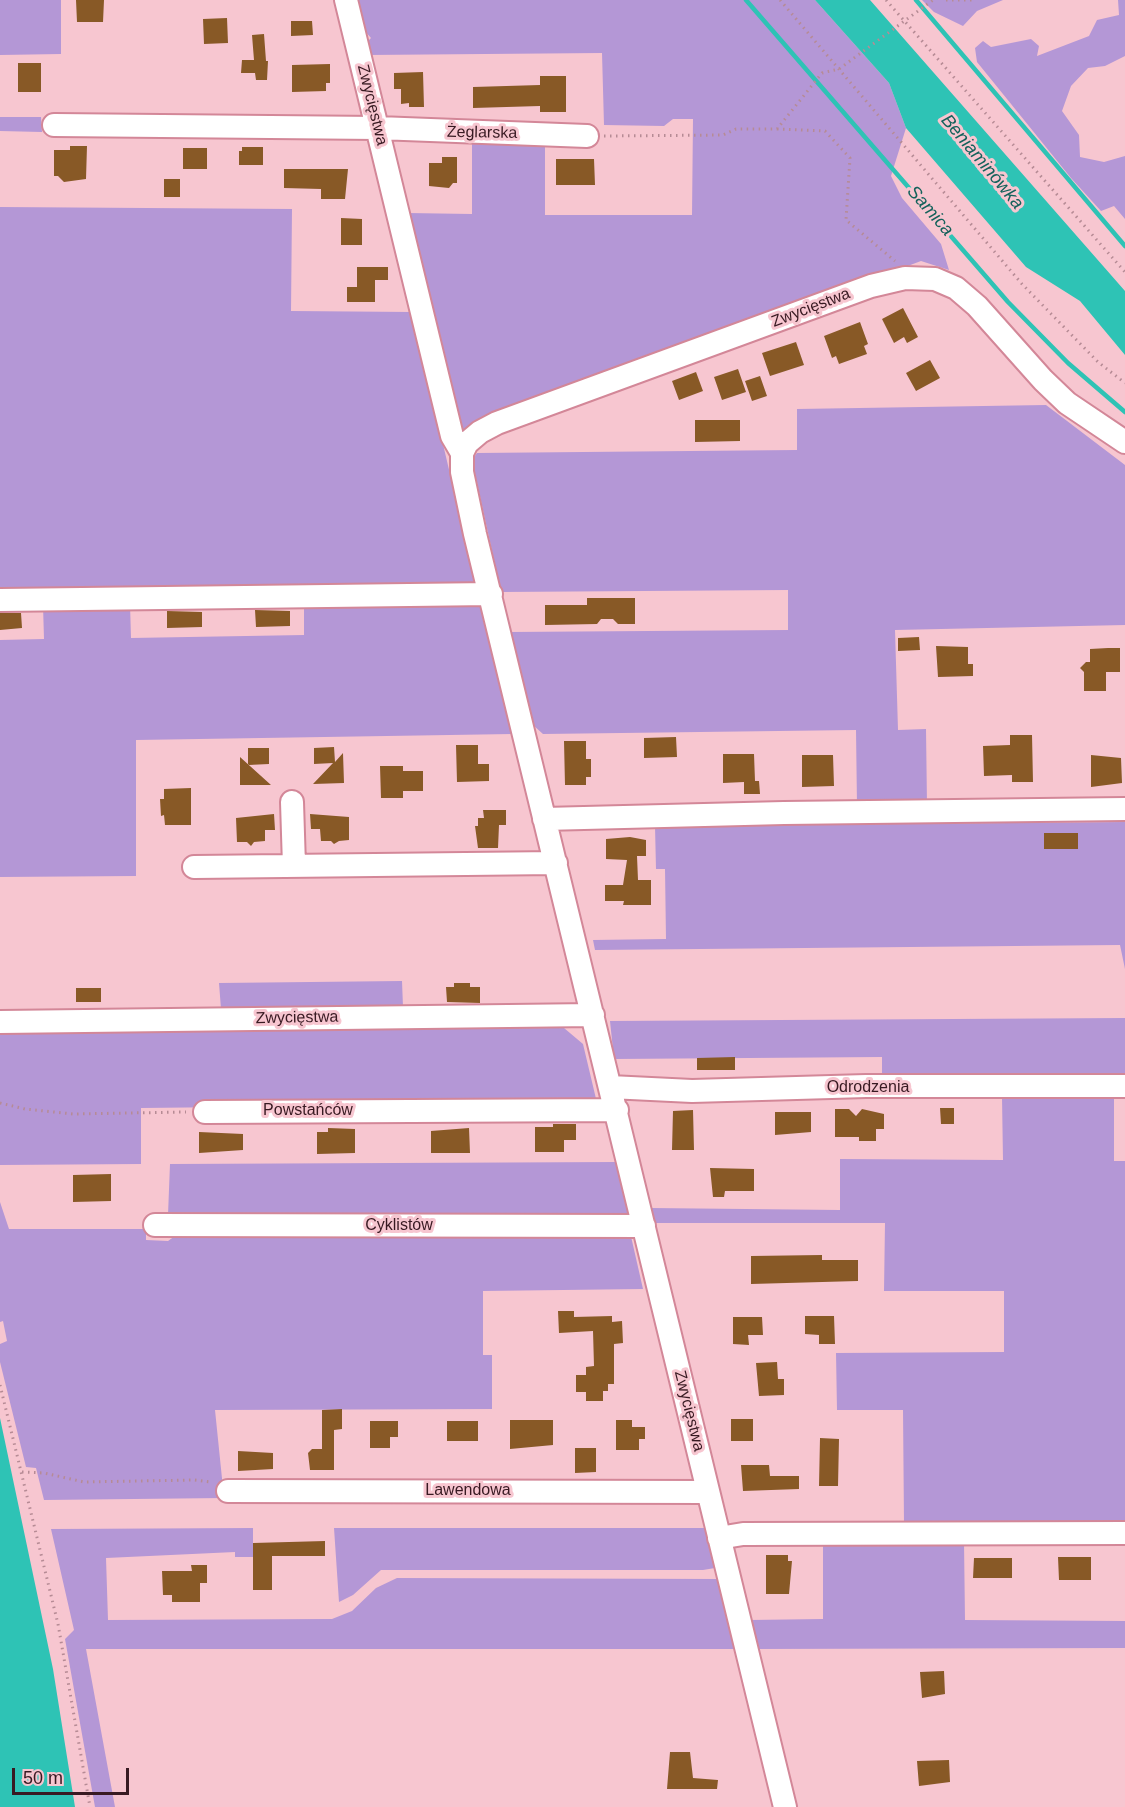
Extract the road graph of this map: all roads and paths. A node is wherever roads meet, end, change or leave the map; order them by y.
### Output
1 (346, 0) edge
2 (780, 0) edge
3 (886, 0) edge
4 (933, 0) edge
5 (946, 0) edge
6 (974, 0) edge
7 (904, 21) junction
8 (839, 69) junction
9 (54, 124) dead end
10 (378, 128) junction
11 (777, 129) junction
12 (587, 136) joint
13 (1125, 272) edge
14 (905, 278) junction
15 (1125, 383) edge
16 (1125, 442) edge
17 (462, 453) junction
18 (491, 594) junction
19 (0, 600) edge
20 (292, 802) dead end
21 (1125, 809) edge
22 (544, 819) junction
23 (556, 863) junction
24 (294, 866) junction
25 (194, 867) dead end
26 (593, 1015) junction
27 (0, 1022) edge
28 (1125, 1086) edge
29 (610, 1087) junction
30 (0, 1103) edge
31 (617, 1110) junction
32 (206, 1112) joint
33 (155, 1225) dead end
34 (644, 1226) junction
35 (0, 1385) edge
36 (22, 1472) junction
37 (228, 1491) joint
38 (708, 1492) junction
39 (1125, 1533) edge
40 (719, 1538) junction
41 (90, 1807) edge
42 (785, 1807) edge

1 - 10 street, Zwycięstwa
2 - 8 path
3 - 7 path
4 - 7 path
5 - 6 path
7 - 8 path
7 - 13 path
8 - 11 path
8 - 15 path
9 - 10 street, Żeglarska
10 - 12 street, Żeglarska
10 - 17 street, Zwycięstwa
11 - 12 path
11 - 14 path
14 - 16 street, Zwycięstwa
14 - 17 street, Zwycięstwa
17 - 18 street, Zwycięstwa
18 - 19 street
18 - 22 street, Zwycięstwa
20 - 24 street
21 - 22 street
22 - 23 street, Zwycięstwa
23 - 24 street
23 - 26 street, Zwycięstwa
24 - 25 street
26 - 27 street, Zwycięstwa
26 - 29 street, Zwycięstwa
28 - 29 street, Odrodzenia
29 - 31 street, Zwycięstwa
30 - 32 path
31 - 32 street, Powstańców
31 - 34 street, Zwycięstwa
33 - 34 street, Cyklistów
34 - 38 street, Zwycięstwa
35 - 36 path
36 - 37 path
36 - 41 path
37 - 38 street, Lawendowa
38 - 40 street, Zwycięstwa
39 - 40 street
40 - 42 street, Zwycięstwa

